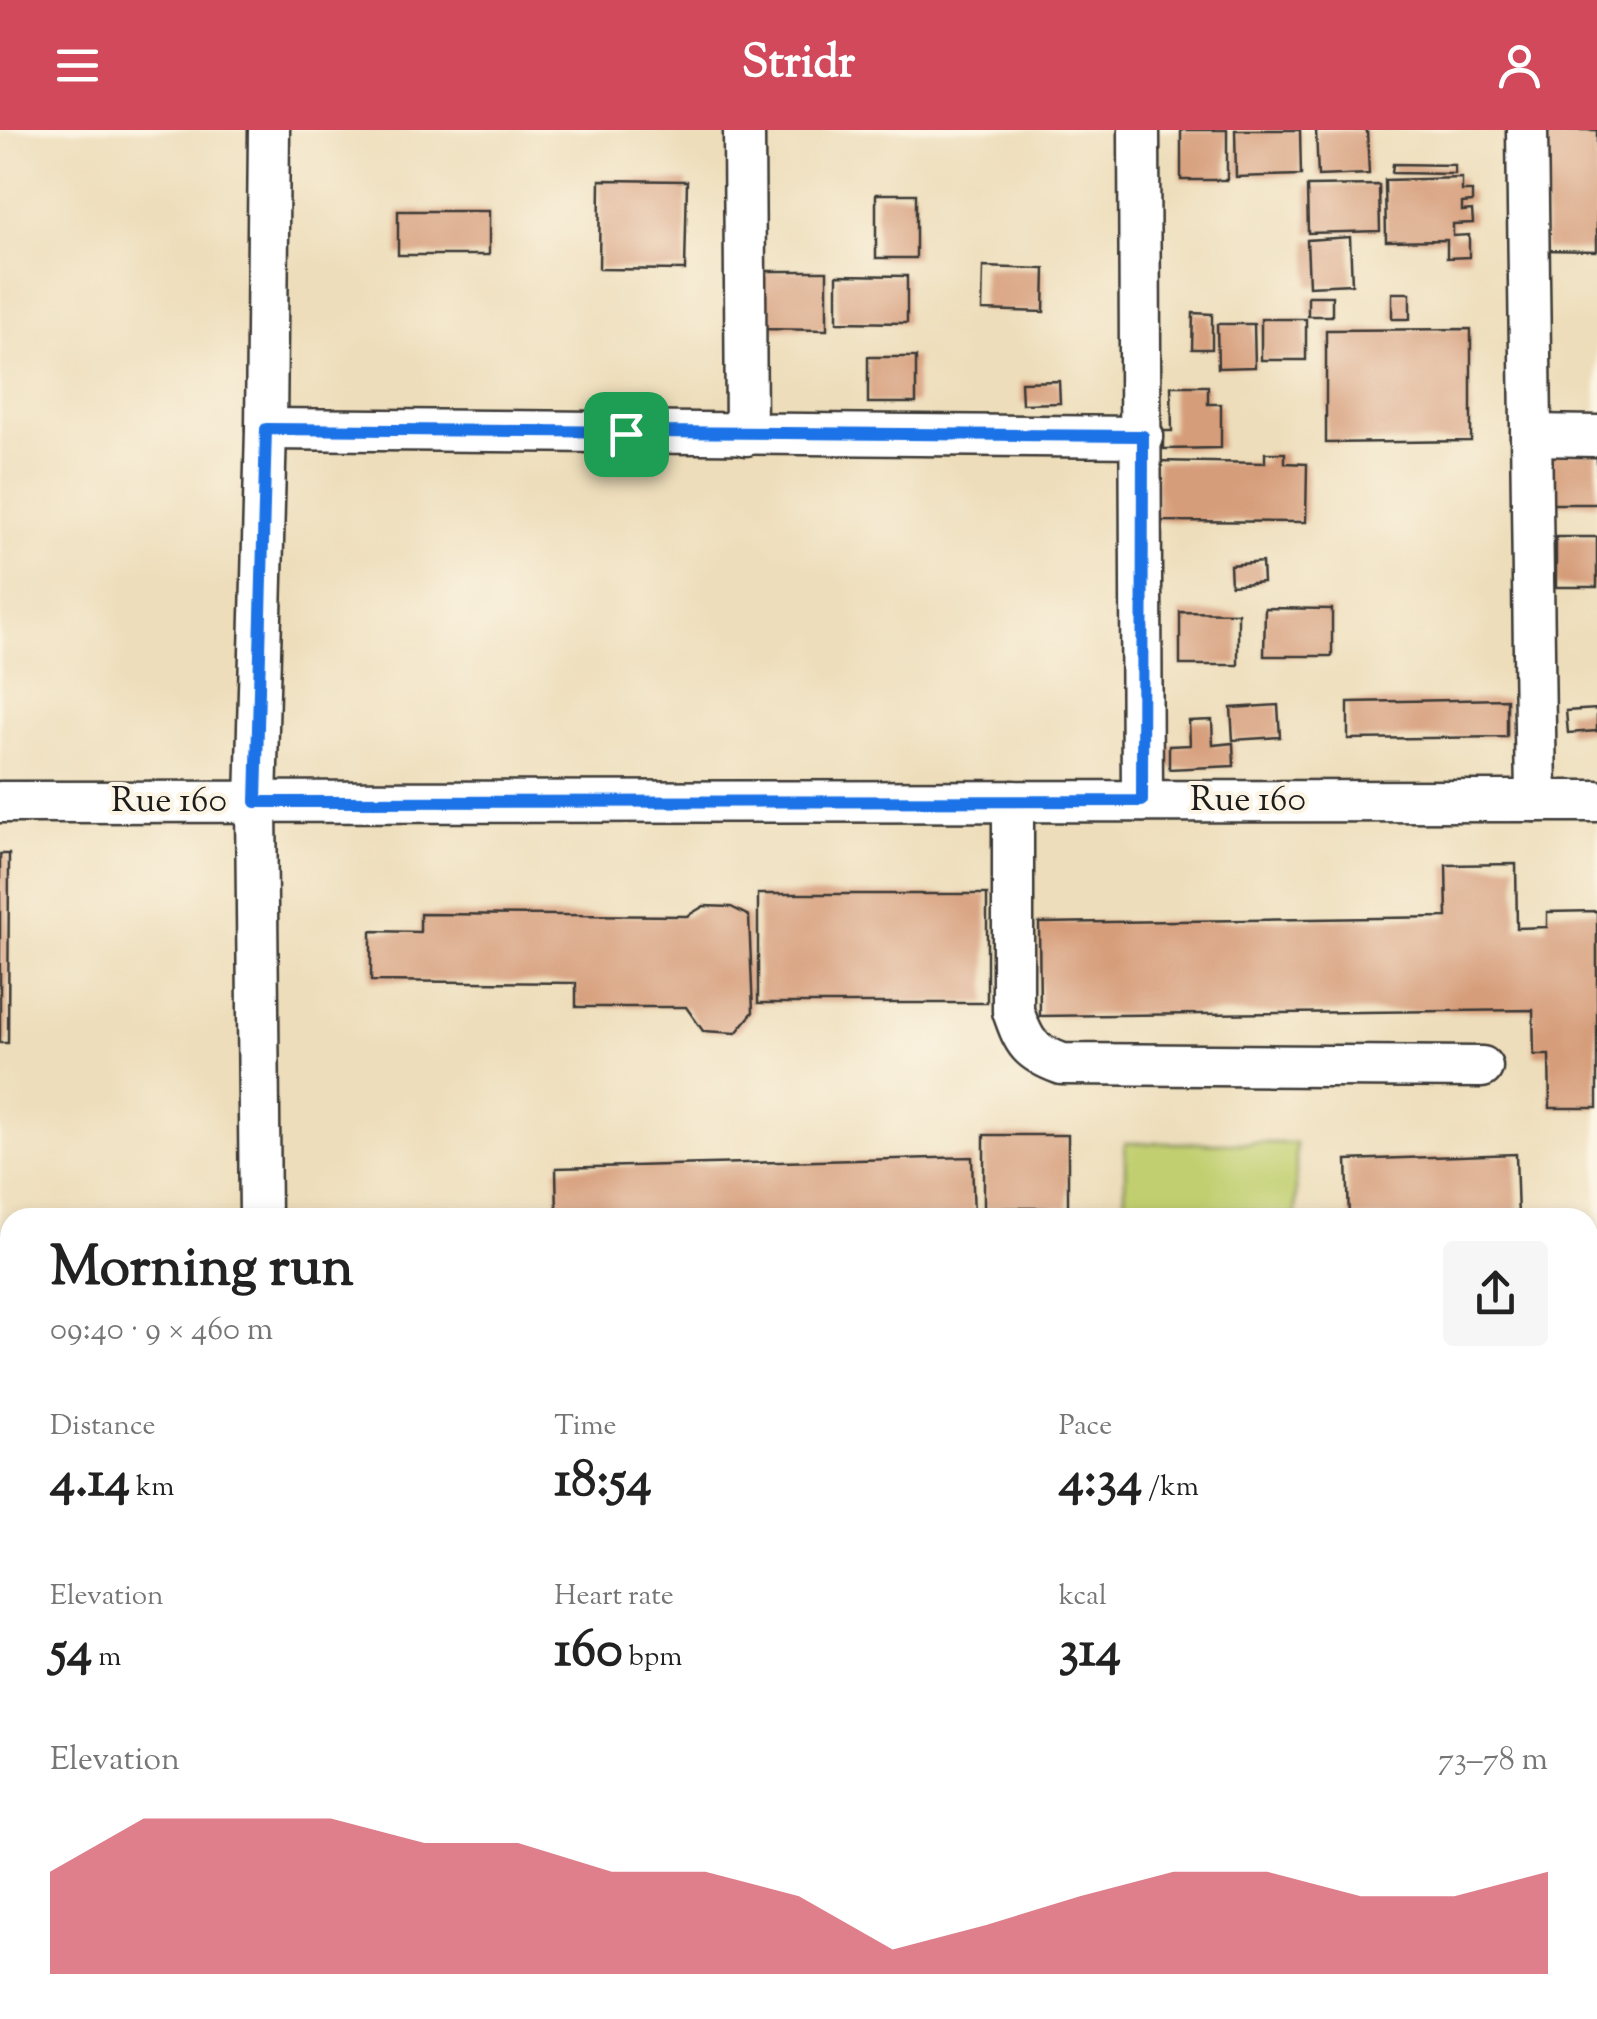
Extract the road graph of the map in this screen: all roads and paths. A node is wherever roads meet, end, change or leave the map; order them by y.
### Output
1 (269, 130) edge
2 (744, 130) edge
3 (1139, 130) edge
4 (1527, 130) edge
5 (266, 429) junction
6 (746, 435) junction
7 (1531, 435) junction
8 (1143, 436) junction
9 (1597, 436) edge
10 (1013, 801) junction
11 (1142, 801) junction
12 (1536, 801) junction
13 (1597, 801) edge
14 (0, 802) edge
15 (256, 802) junction
16 (1482, 1066) dead end
17 (260, 1208) edge

1 - 5 street
2 - 6 street
3 - 8 street
4 - 7 street
5 - 6 street
5 - 15 street
6 - 8 street
7 - 9 street
7 - 12 street
8 - 11 street
10 - 11 street, Rue 160
10 - 15 street, Rue 160
10 - 16 street
11 - 12 street, Rue 160
12 - 13 street, Rue 160
14 - 15 street, Rue 160
15 - 17 street

